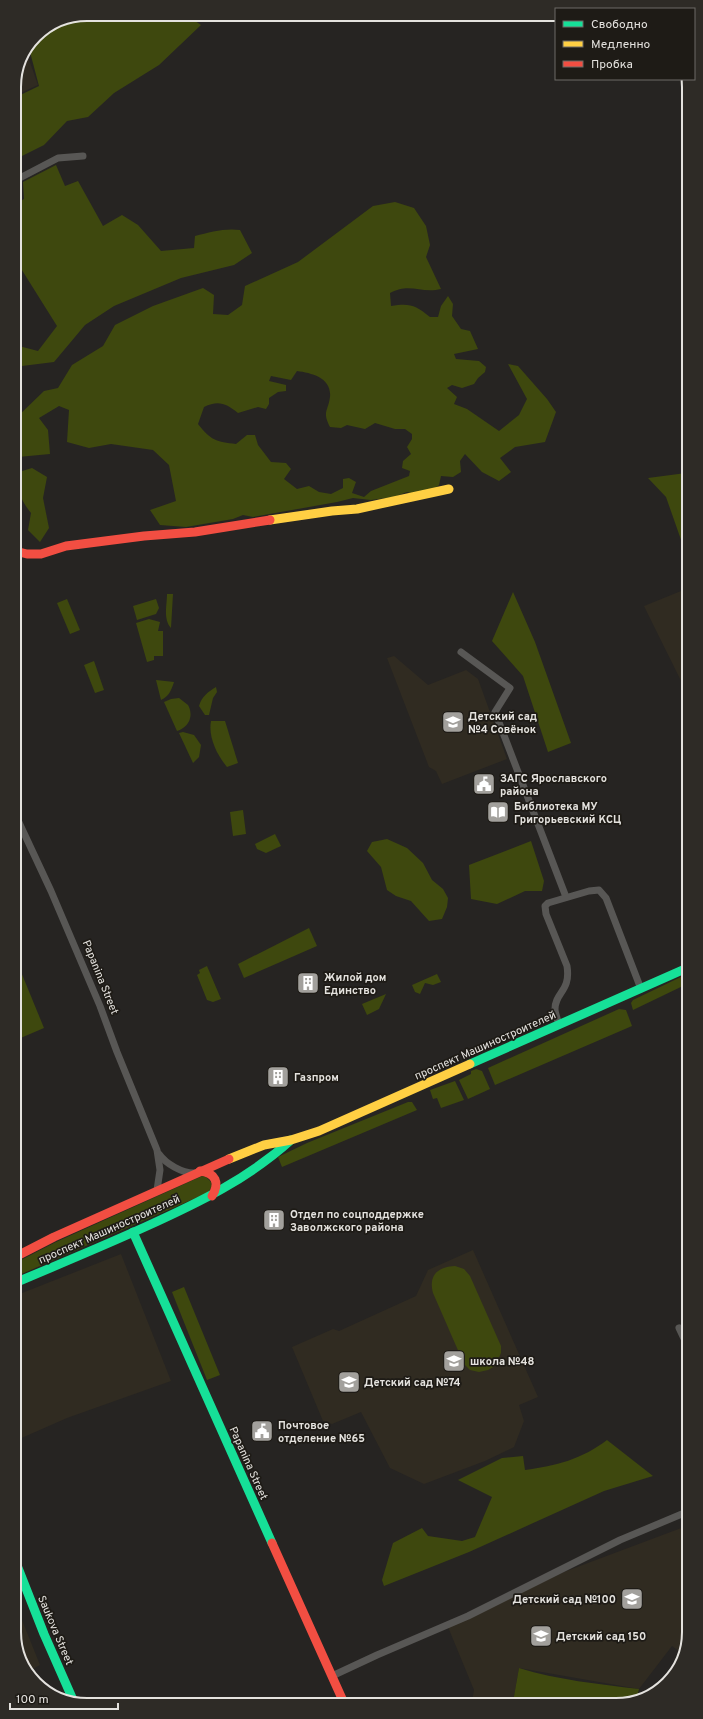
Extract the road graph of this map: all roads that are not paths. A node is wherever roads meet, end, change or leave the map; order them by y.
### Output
1 (83, 156) dead end
2 (21, 177) edge
3 (449, 489) dead end
4 (21, 552) edge
5 (461, 652) dead end
6 (21, 827) edge
7 (566, 897) junction
8 (682, 970) edge
9 (641, 989) junction
10 (559, 1025) junction
11 (291, 1140) junction
12 (157, 1150) junction
13 (196, 1173) junction
14 (157, 1190) junction
15 (210, 1197) junction
16 (133, 1232) junction
17 (21, 1254) edge
18 (21, 1280) edge
19 (679, 1328) dead end
20 (682, 1334) edge
21 (682, 1514) edge
22 (21, 1576) edge
23 (332, 1676) junction
24 (71, 1696) edge
25 (342, 1698) edge

1 - 2 street
3 - 4 street
5 - 7 street
6 - 12 street, Papanina Street
7 - 9 street
7 - 10 street
8 - 9 street, проспект Машиностроителей
9 - 10 street, проспект Машиностроителей
10 - 11 street, проспект Машиностроителей
11 - 13 street, проспект Машиностроителей
11 - 15 street, проспект Машиностроителей
12 - 13 street, Papanina Street
12 - 14 street, Papanina Street
13 - 14 street, проспект Машиностроителей
13 - 15 street
14 - 17 street, проспект Машиностроителей
15 - 16 street, проспект Машиностроителей
16 - 18 street, проспект Машиностроителей
16 - 23 street, Papanina Street
19 - 20 street
21 - 23 street
22 - 24 street, Saukova Street
23 - 25 street, Papanina Street

